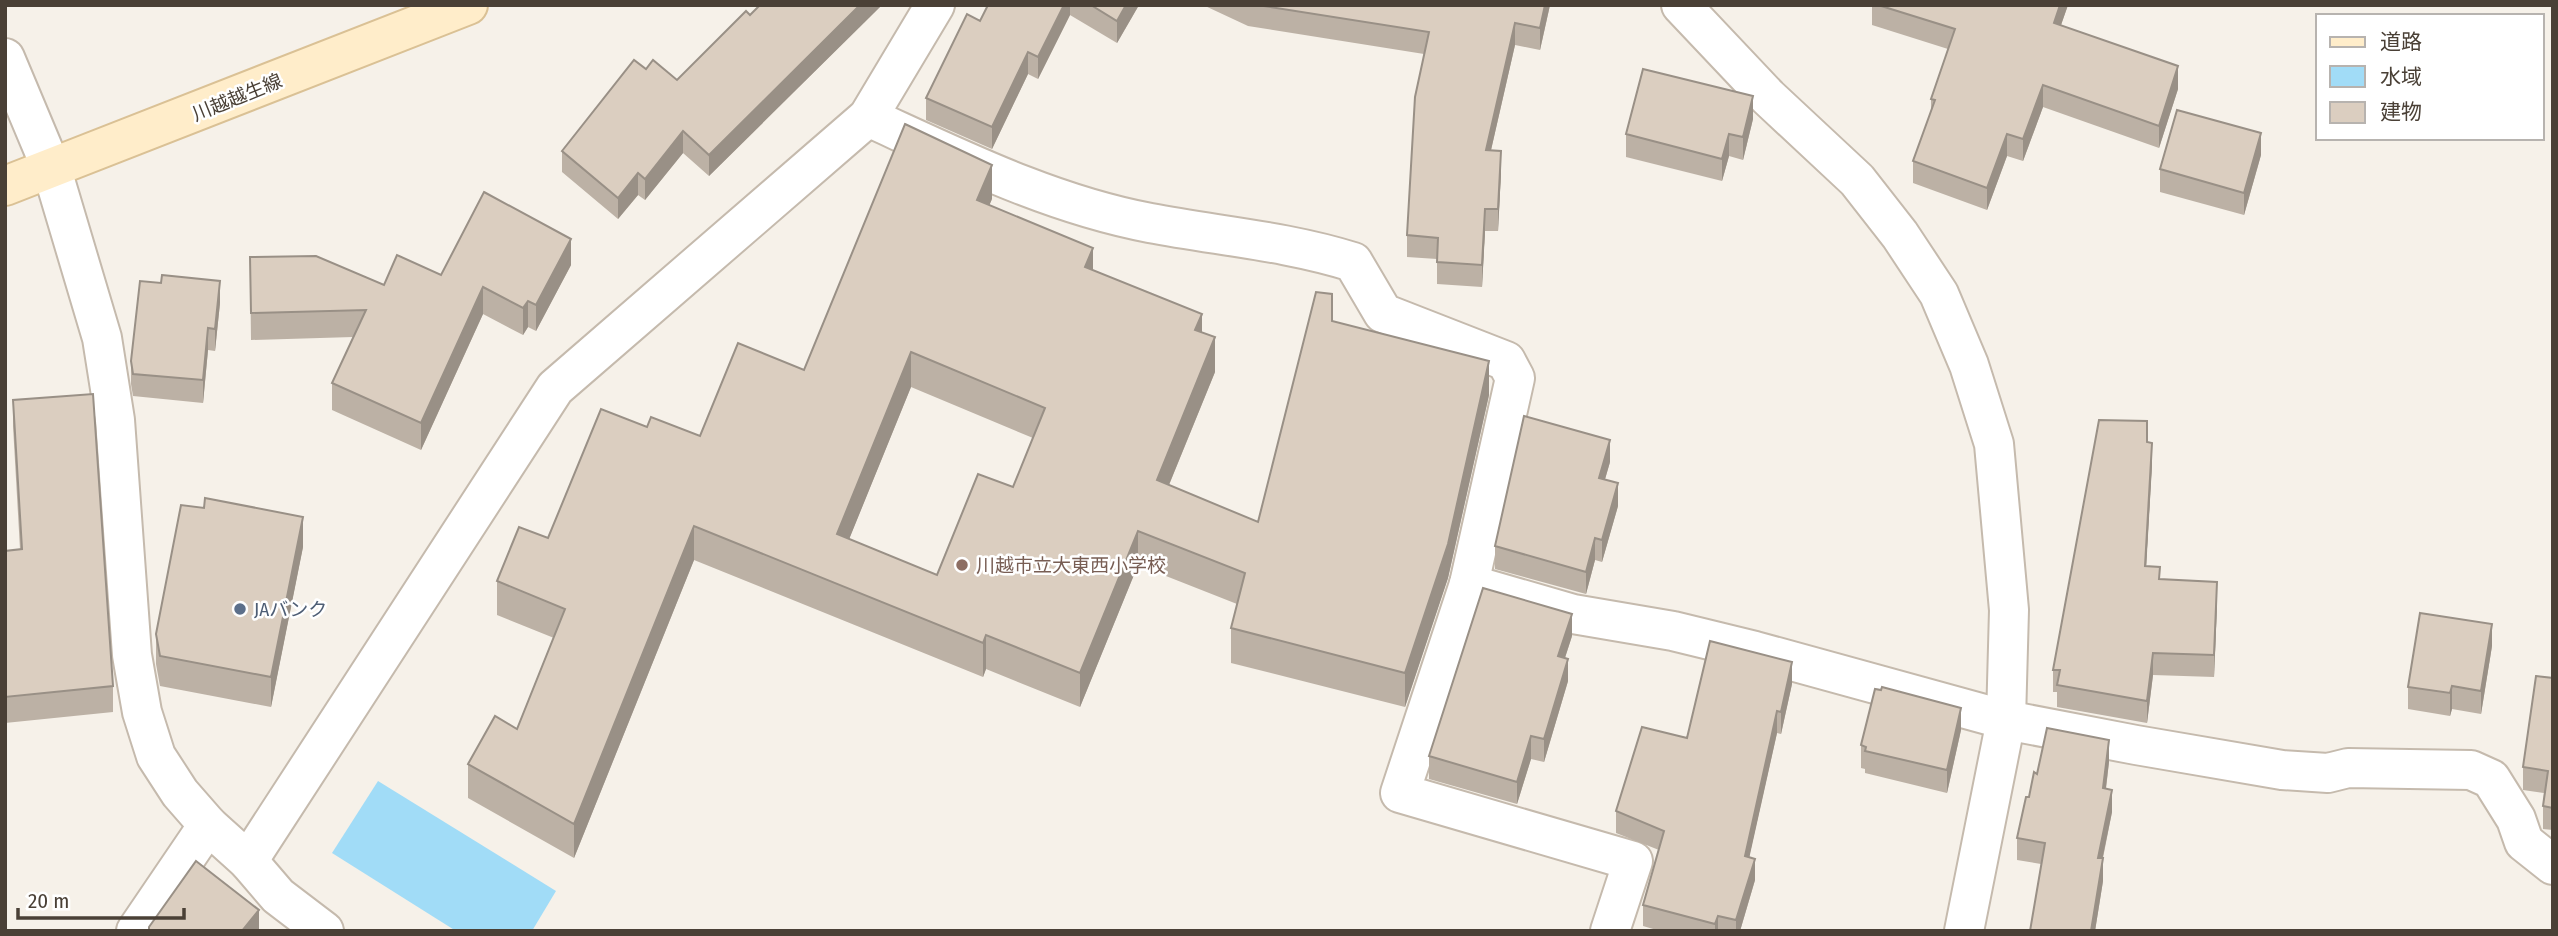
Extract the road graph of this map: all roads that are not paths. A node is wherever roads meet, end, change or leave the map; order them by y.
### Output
1 (468, 5) edge
2 (935, 5) edge
3 (1681, 5) edge
4 (5, 58) edge
5 (868, 117) junction
6 (52, 170) junction
7 (5, 186) edge
8 (1469, 584) junction
9 (2006, 720) junction
10 (208, 825) junction
11 (247, 860) junction
12 (2553, 865) edge
13 (136, 931) edge
14 (324, 931) edge
15 (1610, 931) edge
16 (1964, 931) edge

1 - 6 main road, 川越越生線
2 - 5 street
3 - 9 street
4 - 6 street
5 - 8 street
5 - 11 street
6 - 7 main road, 川越越生線
6 - 10 street
8 - 9 street
8 - 15 street
9 - 12 street
9 - 16 street
10 - 11 street
10 - 13 street
11 - 14 street

